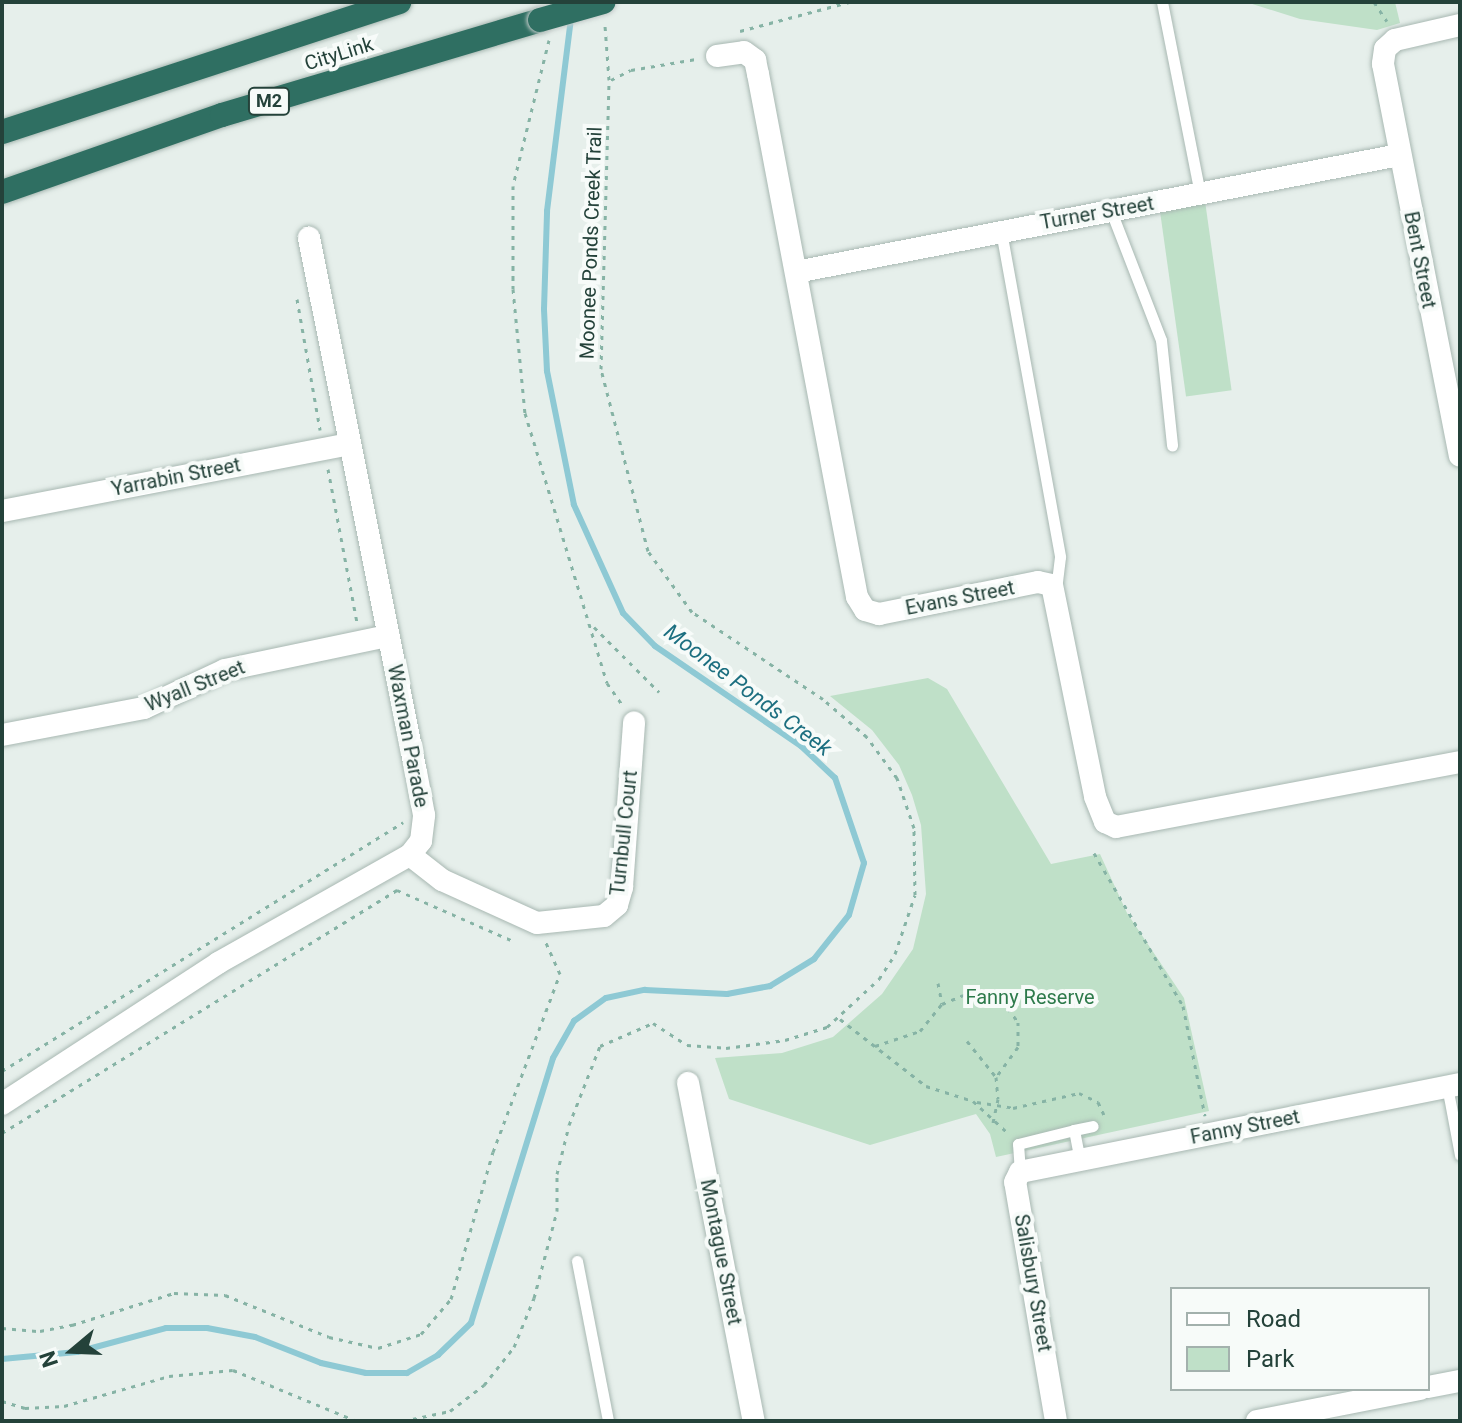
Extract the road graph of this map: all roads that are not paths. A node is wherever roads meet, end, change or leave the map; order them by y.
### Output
1 (399, 2) edge
2 (1162, 2) edge
3 (604, 8) edge
4 (1460, 25) edge
5 (717, 56) road end
6 (2, 132) edge
7 (1399, 155) junction
8 (2, 192) edge
9 (1200, 194) junction
10 (1111, 211) junction
11 (1001, 231) junction
12 (309, 238) dead end
13 (796, 272) junction
14 (349, 444) junction
15 (1172, 445) dead end
16 (1460, 455) edge
17 (2, 511) edge
18 (1056, 589) junction
19 (388, 636) junction
20 (634, 722) road end
21 (2, 735) edge
22 (1460, 762) edge
23 (410, 855) junction
24 (688, 1083) dead end
25 (1453, 1085) edge
26 (2, 1104) edge
27 (1093, 1126) dead end
28 (1074, 1130) junction
29 (1460, 1155) edge
30 (1080, 1160) junction
31 (1025, 1171) junction
32 (577, 1261) dead end
33 (1460, 1381) edge
34 (1430, 1387) edge
35 (1410, 1391) edge
36 (1057, 1416) edge
37 (608, 1421) edge
38 (754, 1421) edge
39 (1257, 1421) edge

1 - 6 highway, CityLink
2 - 9 lane
3 - 8 highway, CityLink / M2, bridge
4 - 7 street, Bent Street
5 - 13 street, Evans Street
7 - 9 street, Turner Street
7 - 16 street, Bent Street
9 - 10 street, Turner Street
10 - 11 street, Turner Street
10 - 15 lane
11 - 13 street, Turner Street
11 - 18 lane
12 - 14 street, Waxman Parade
13 - 18 street, Evans Street
14 - 17 street, Yarrabin Street
14 - 19 street, Waxman Parade
18 - 22 street
19 - 21 street, Wyall Street
19 - 23 street, Waxman Parade
20 - 23 street, Turnbull Court
23 - 26 street
24 - 38 street, Montague Street
25 - 29 lane
25 - 30 street, Fanny Street
27 - 28 lane
28 - 30 lane
28 - 31 lane
30 - 31 street, Fanny Street
31 - 36 street, Salisbury Street
32 - 37 lane
33 - 34 street
35 - 39 street

